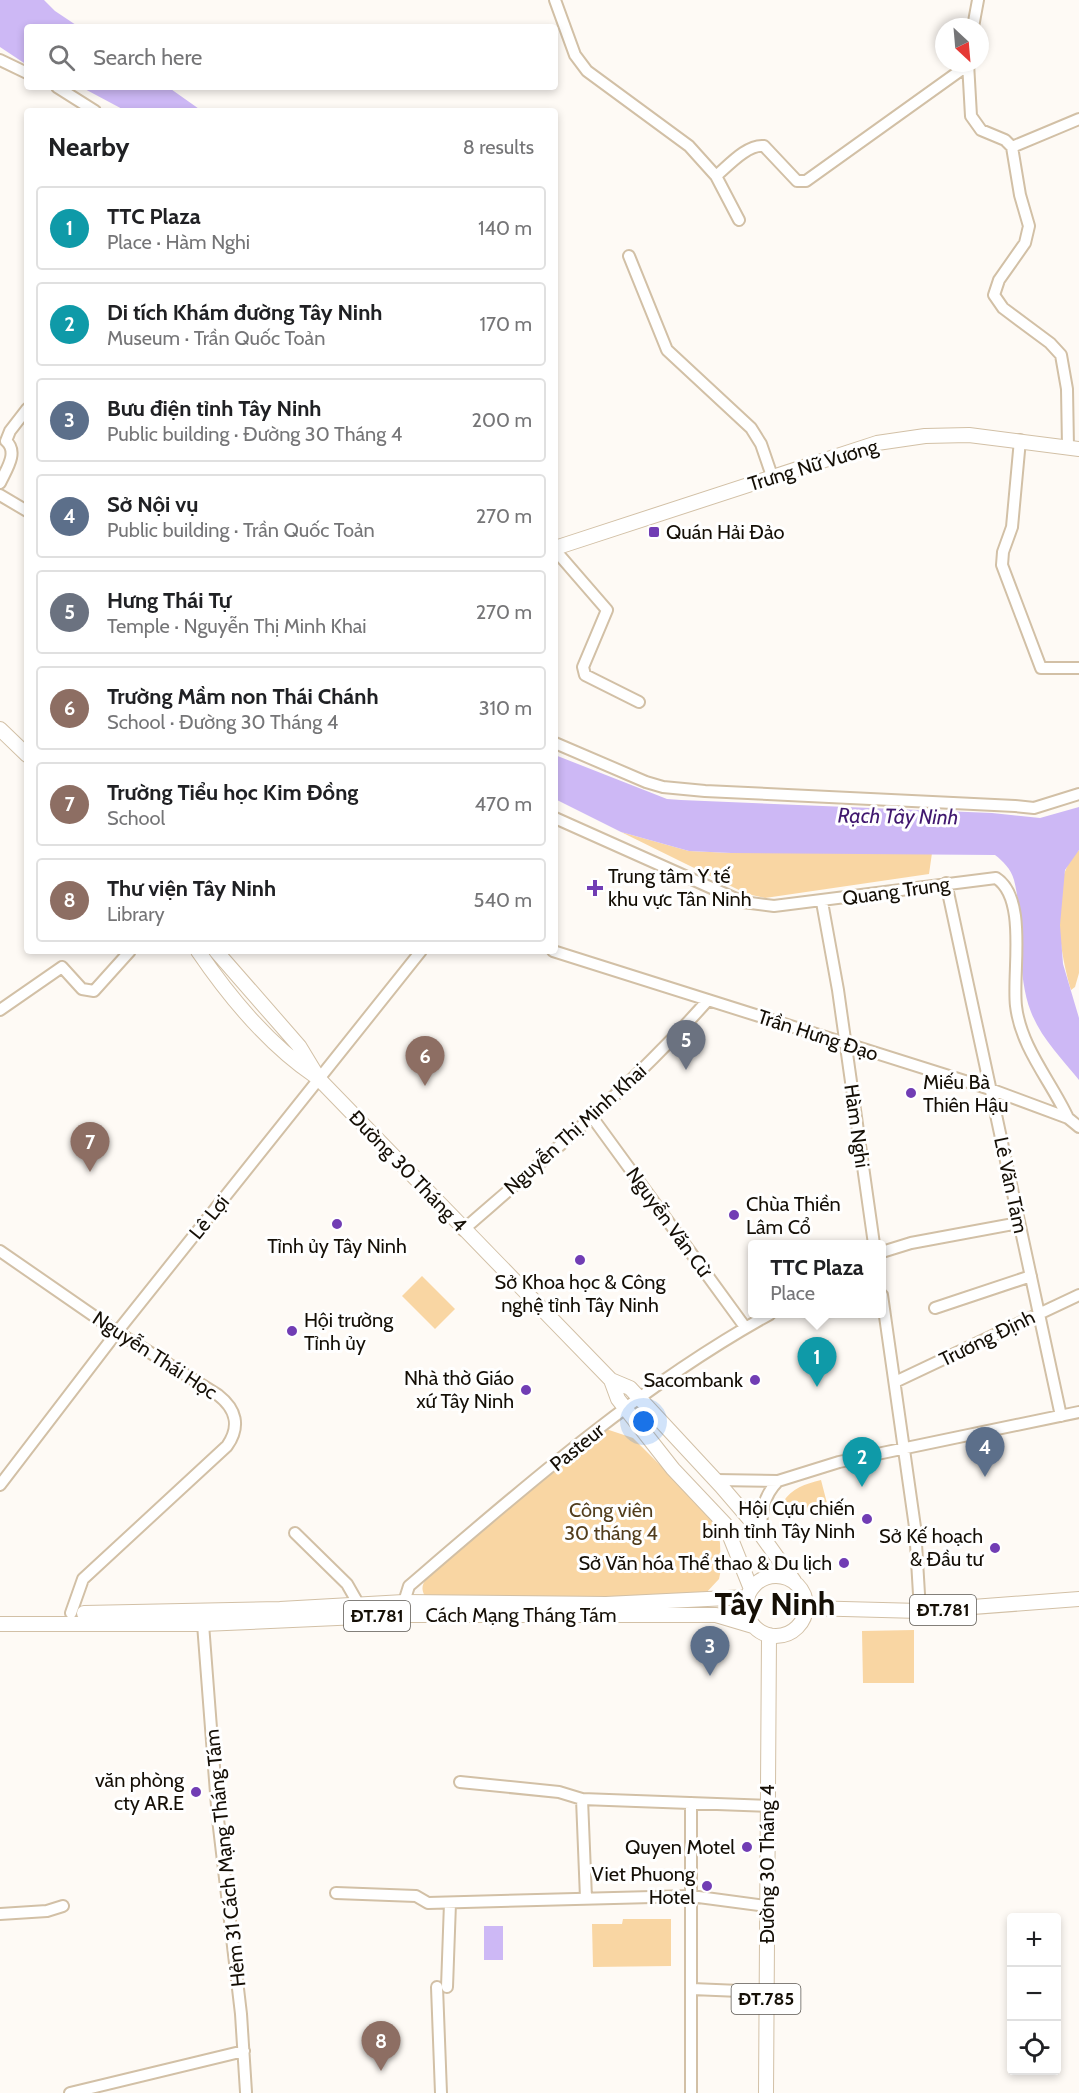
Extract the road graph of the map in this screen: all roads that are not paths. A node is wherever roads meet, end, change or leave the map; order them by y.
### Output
1 (555, 0) edge
2 (978, 0) edge
3 (975, 18) edge
4 (0, 60) edge
5 (24, 72) edge
6 (957, 72) edge
7 (968, 72) edge
8 (62, 90) edge
9 (90, 108) edge
10 (1079, 119) edge
11 (1012, 147) junction
12 (716, 176) junction
13 (739, 220) dead end
14 (629, 256) dead end
15 (24, 413) edge
16 (1020, 440) junction
17 (1074, 448) edge
18 (772, 476) junction
19 (0, 483) edge
20 (0, 495) edge
21 (24, 509) edge
22 (558, 548) edge
23 (558, 553) edge
24 (1079, 668) edge
25 (639, 702) dead end
26 (0, 729) edge
27 (558, 744) edge
28 (24, 751) edge
29 (1079, 794) edge
30 (558, 819) edge
31 (946, 883) junction
32 (822, 902) junction
33 (558, 953) edge
34 (127, 954) edge
35 (200, 954) edge
36 (219, 954) edge
37 (419, 954) edge
38 (708, 1000) junction
39 (0, 1010) edge
40 (845, 1043) junction
41 (319, 1079) junction
42 (990, 1089) junction
43 (592, 1117) junction
44 (1068, 1118) junction
45 (1079, 1127) edge
46 (1019, 1223) junction
47 (463, 1230) junction
48 (873, 1240) edge
49 (0, 1251) edge
50 (886, 1251) edge
51 (1031, 1276) junction
52 (1079, 1295) edge
53 (935, 1308) dead end
54 (1039, 1313) junction
55 (762, 1318) edge
56 (885, 1318) edge
57 (745, 1327) junction
58 (117, 1332) junction
59 (611, 1380) junction
60 (895, 1382) junction
61 (640, 1398) junction
62 (625, 1408) junction
63 (1079, 1412) edge
64 (1060, 1416) junction
65 (904, 1450) junction
66 (716, 1480) junction
67 (778, 1481) junction
68 (0, 1485) edge
69 (295, 1533) dead end
70 (760, 1534) junction
71 (794, 1581) junction
72 (749, 1593) junction
73 (1079, 1599) edge
74 (806, 1608) junction
75 (404, 1609) junction
76 (359, 1611) junction
77 (920, 1611) junction
78 (0, 1615) edge
79 (247, 1616) junction
80 (71, 1618) junction
81 (0, 1624) edge
82 (203, 1624) junction
83 (753, 1626) junction
84 (769, 1635) junction
85 (460, 1782) dead end
86 (582, 1799) junction
87 (691, 1803) junction
88 (768, 1806) junction
89 (336, 1893) dead end
90 (691, 1896) junction
91 (586, 1898) junction
92 (450, 1903) junction
93 (63, 1906) dead end
94 (766, 1906) junction
95 (0, 1914) edge
96 (692, 1989) junction
97 (766, 1992) junction
98 (244, 2051) junction
99 (246, 2092) edge
100 (70, 2093) edge
101 (441, 2093) edge
102 (691, 2093) edge
103 (765, 2093) edge

1 - 12 street
2 - 3 street
4 - 5 street
6 - 12 street
7 - 11 street
8 - 9 street
10 - 11 street
11 - 17 street
12 - 13 street
14 - 18 street
15 - 19 street
16 - 17 main road, Trưng Nữ Vương
16 - 18 main road, Trưng Nữ Vương
16 - 24 street
18 - 22 main road, Trưng Nữ Vương
20 - 21 street
23 - 25 street
26 - 28 main road
27 - 29 street
30 - 32 street, Quang Trung
31 - 32 street, Quang Trung
31 - 42 street, Lê Văn Tám
31 - 44 street, Quang Trung
32 - 40 street, Hàm Nghi
33 - 38 street, Trần Hưng Đạo
34 - 39 street
35 - 41 main road
36 - 41 main road, Đường 30 Tháng 4
37 - 41 street, Lê Lợi
38 - 40 street, Trần Hưng Đạo
38 - 43 street, Nguyễn Thị Minh Khai
40 - 42 street, Trần Hưng Đạo
40 - 48 street, Hàm Nghi
41 - 47 main road, Đường 30 Tháng 4
41 - 58 street, Lê Lợi
42 - 44 street, Trần Hưng Đạo
42 - 46 street, Lê Văn Tám
43 - 47 street, Nguyễn Thị Minh Khai
43 - 57 street, Nguyễn Văn Cừ
44 - 45 street, Trần Hưng Đạo
46 - 50 street
46 - 51 street, Lê Văn Tám
47 - 59 main road, Đường 30 Tháng 4
49 - 58 street, Nguyễn Thái Học
51 - 53 street
51 - 54 street, Lê Văn Tám
52 - 54 street, Trương Định
54 - 60 street, Trương Định
54 - 64 street, Lê Văn Tám
55 - 57 street, Pasteur
56 - 60 street
57 - 61 street, Pasteur
58 - 68 street, Lê Lợi
58 - 80 street, Nguyễn Thái Học
59 - 61 main road, Đường 30 Tháng 4
59 - 62 main road, Đường 30 Tháng 4
60 - 65 street
61 - 62 street, Pasteur
61 - 66 main road, Đường 30 Tháng 4
62 - 72 main road, Đường 30 Tháng 4
62 - 75 street, Pasteur
63 - 64 street
64 - 65 street
65 - 67 street
65 - 77 street
66 - 67 street
66 - 70 main road, Đường 30 Tháng 4
67 - 70 street
69 - 76 street
70 - 71 main road, Đường 30 Tháng 4
71 - 72 main road
71 - 74 main road
72 - 75 main road, Cách Mạng Tháng Tám / ĐT.781
72 - 83 main road
73 - 77 main road, ĐT.781
74 - 77 main road, ĐT.781
74 - 84 main road
75 - 76 main road, Cách Mạng Tháng Tám / ĐT.781
75 - 83 main road, Cách Mạng Tháng Tám / ĐT.781
76 - 79 main road, Cách Mạng Tháng Tám / ĐT.781
78 - 80 main road, Cách Mạng Tháng Tám / ĐT.781
79 - 80 main road, Cách Mạng Tháng Tám / ĐT.781
79 - 82 main road, Cách Mạng Tháng Tám / ĐT.781
80 - 81 main road, Cách Mạng Tháng Tám / ĐT.781
80 - 82 main road, Cách Mạng Tháng Tám / ĐT.781
82 - 98 street, Hẻm 31 Cách Mạng Tháng Tám
83 - 84 main road
84 - 88 main road, Đường 30 Tháng 4 / ĐT.785
85 - 86 street
86 - 87 street
86 - 91 street
87 - 88 street
87 - 90 street
88 - 94 main road, Đường 30 Tháng 4 / ĐT.785
89 - 92 street
90 - 91 street
90 - 94 street
90 - 96 street
91 - 92 street
92 - 101 street
93 - 95 street
94 - 97 main road, Đường 30 Tháng 4 / ĐT.785
96 - 97 street
96 - 102 street
97 - 103 main road, Đường 30 Tháng 4 / ĐT.785
98 - 99 street, Hẻm 31 Cách Mạng Tháng Tám
98 - 100 street

